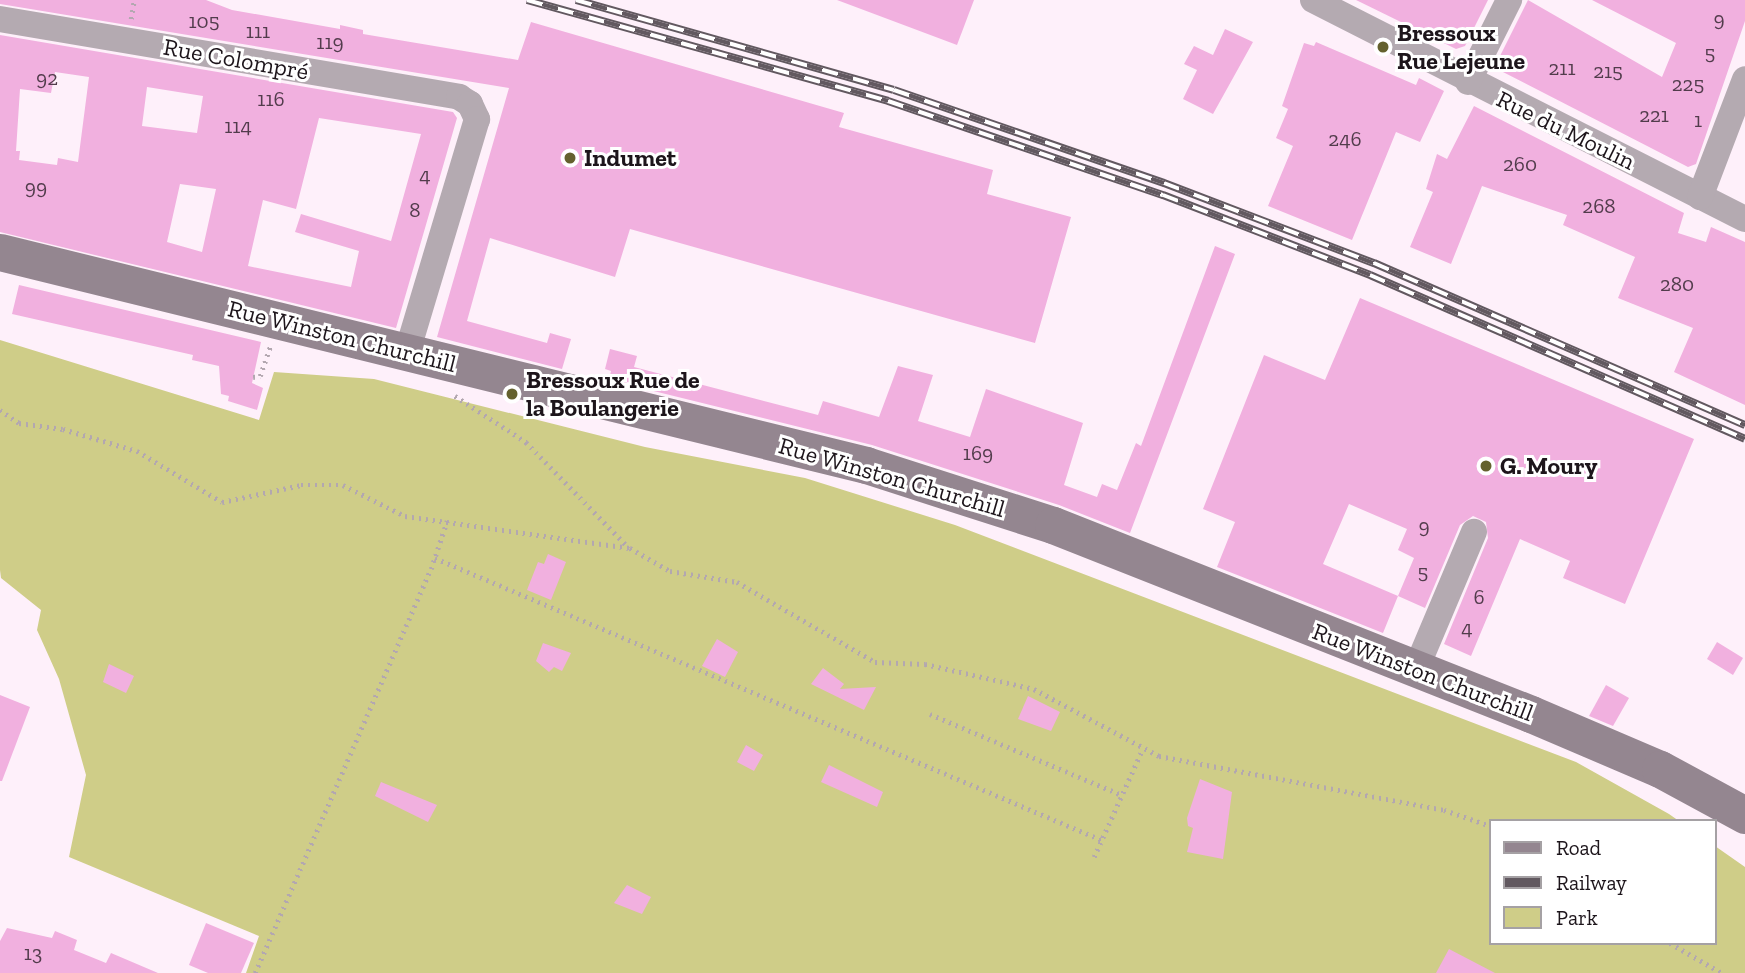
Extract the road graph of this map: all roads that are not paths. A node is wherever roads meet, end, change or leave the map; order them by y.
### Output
1 (1314, 0) edge
2 (1509, 0) edge
3 (0, 19) edge
4 (1745, 79) edge
5 (1468, 82) junction
6 (1700, 197) junction
7 (1745, 219) edge
8 (0, 252) edge
9 (407, 353) junction
10 (1475, 532) dead end
11 (1416, 669) junction
12 (1745, 815) edge

1 - 5 street, Rue du Moulin
2 - 5 street
3 - 9 street, Rue Colompré
4 - 6 street
5 - 6 street, Rue du Moulin
6 - 7 street, Rue du Moulin
8 - 9 main road, Rue Winston Churchill
9 - 11 main road, Rue Winston Churchill
10 - 11 street
11 - 12 main road, Rue Winston Churchill

